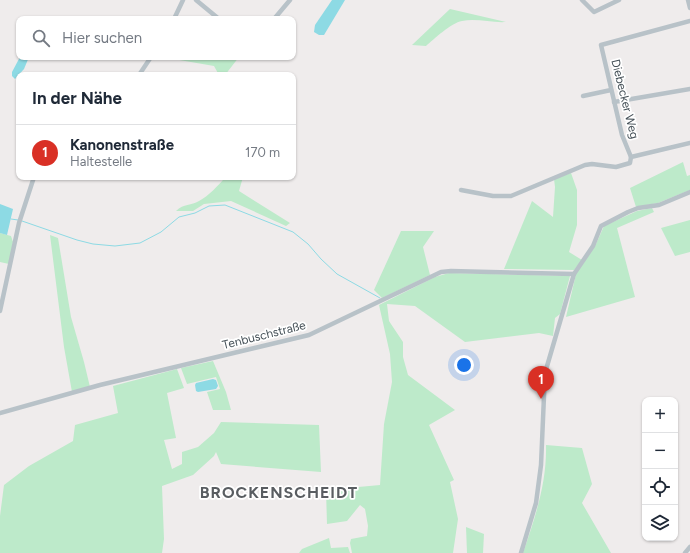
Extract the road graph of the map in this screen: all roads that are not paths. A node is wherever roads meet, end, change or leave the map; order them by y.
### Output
1 (183, 0) edge
2 (196, 0) edge
3 (290, 0) edge
4 (582, 0) edge
5 (619, 0) edge
6 (688, 0) edge
7 (690, 8) edge
8 (175, 16) edge
9 (215, 16) edge
10 (277, 16) edge
11 (690, 21) edge
12 (149, 60) edge
13 (141, 72) edge
14 (611, 90) junction
15 (690, 90) edge
16 (583, 96) dead end
17 (614, 102) junction
18 (690, 143) edge
19 (631, 157) junction
20 (33, 180) edge
21 (461, 190) dead end
22 (690, 192) edge
23 (574, 274) junction
24 (0, 311) edge
25 (0, 413) edge
26 (690, 547) edge
27 (521, 553) edge
28 (685, 553) edge

1 - 8 street
2 - 9 street
3 - 10 street
4 - 5 street
6 - 7 street
11 - 14 street, Diebecker Weg
12 - 13 street
14 - 16 street
14 - 17 street, Diebecker Weg
15 - 17 street
17 - 19 street, Diebecker Weg
18 - 19 street
19 - 21 street
20 - 24 street
22 - 23 street
23 - 25 street, Tenbuschstraße
23 - 27 street
26 - 28 street

